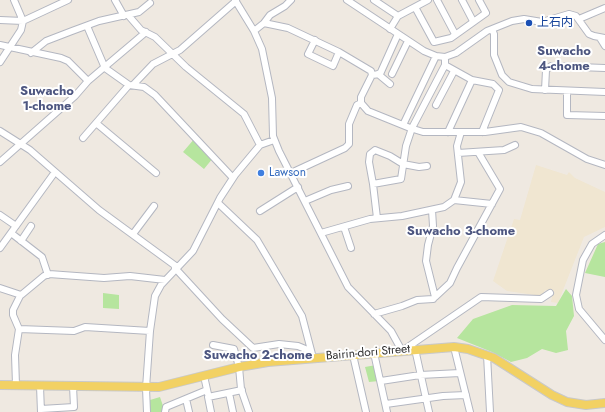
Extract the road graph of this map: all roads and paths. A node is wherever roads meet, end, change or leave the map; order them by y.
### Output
1 (14, 0) edge
2 (68, 0) edge
3 (115, 0) edge
4 (291, 0) edge
5 (347, 0) edge
6 (374, 0) edge
7 (428, 0) edge
8 (437, 0) edge
9 (462, 0) edge
10 (479, 0) edge
11 (236, 1) edge
12 (150, 3) dead end
13 (415, 7) junction
14 (605, 8) edge
15 (126, 16) junction
16 (398, 16) junction
17 (579, 19) junction
18 (0, 20) edge
19 (23, 21) junction
20 (473, 21) junction
21 (264, 22) junction
22 (87, 26) junction
23 (390, 28) junction
24 (492, 29) junction
25 (146, 32) junction
26 (254, 32) junction
27 (398, 34) junction
28 (456, 34) junction
29 (603, 38) edge
30 (315, 40) junction
31 (408, 41) junction
32 (0, 45) edge
33 (605, 46) edge
34 (10, 48) junction
35 (339, 52) junction
36 (31, 53) junction
37 (172, 55) junction
38 (436, 56) junction
39 (445, 57) junction
40 (0, 62) edge
41 (445, 65) junction
42 (105, 68) junction
43 (605, 68) edge
44 (454, 71) junction
45 (392, 74) dead end
46 (375, 75) junction
47 (472, 80) junction
48 (88, 81) junction
49 (390, 84) dead end
50 (131, 85) junction
51 (545, 90) junction
52 (567, 90) junction
53 (605, 92) edge
54 (360, 103) junction
55 (436, 105) dead end
56 (605, 116) edge
57 (96, 123) junction
58 (403, 125) junction
59 (412, 128) junction
60 (0, 131) edge
61 (448, 132) junction
62 (461, 132) junction
63 (482, 132) junction
64 (84, 138) dead end
65 (274, 140) junction
66 (21, 144) junction
67 (260, 145) junction
68 (515, 145) dead end
69 (478, 152) junction
70 (458, 153) junction
71 (0, 162) edge
72 (403, 164) junction
73 (605, 165) edge
74 (427, 166) dead end
75 (55, 172) junction
76 (156, 173) dead end
77 (291, 173) junction
78 (233, 178) junction
79 (374, 184) junction
80 (348, 186) dead end
81 (298, 187) junction
82 (454, 200) junction
83 (305, 201) junction
84 (218, 203) junction
85 (492, 204) junction
86 (154, 206) dead end
87 (432, 210) junction
88 (260, 211) dead end
89 (0, 215) edge
90 (377, 218) junction
91 (16, 226) junction
92 (31, 226) dead end
93 (344, 227) junction
94 (11, 233) junction
95 (321, 233) junction
96 (133, 234) junction
97 (605, 235) edge
98 (21, 241) junction
99 (0, 248) edge
100 (351, 248) dead end
101 (176, 268) junction
102 (48, 275) junction
103 (165, 280) junction
104 (0, 288) edge
105 (550, 293) dead end
106 (21, 295) junction
107 (433, 299) dead end
108 (374, 314) junction
109 (19, 329) junction
110 (150, 331) junction
111 (605, 340) edge
112 (213, 345) dead end
113 (454, 347) junction
114 (415, 349) junction
115 (402, 351) junction
116 (374, 353) junction
117 (312, 355) junction
118 (353, 355) junction
119 (487, 355) junction
120 (239, 367) junction
121 (460, 373) junction
122 (420, 375) junction
123 (204, 376) junction
124 (381, 381) junction
125 (0, 385) edge
126 (16, 385) junction
127 (40, 386) junction
128 (73, 386) junction
129 (146, 388) junction
130 (207, 390) junction
131 (242, 390) junction
132 (0, 393) edge
133 (229, 393) junction
134 (466, 395) junction
135 (208, 397) junction
136 (186, 398) junction
137 (426, 398) junction
138 (605, 403) edge
139 (386, 404) junction
140 (41, 411) edge
141 (147, 412) edge
142 (165, 412) edge
143 (189, 412) edge
144 (211, 412) edge
145 (233, 412) edge
146 (249, 412) edge
147 (366, 412) edge
148 (387, 412) edge
149 (429, 412) edge
150 (470, 412) edge
151 (490, 412) edge

1 - 19 street
2 - 19 street
3 - 15 street
4 - 21 street
5 - 23 street
6 - 16 street
7 - 13 street
8 - 28 street
9 - 20 street
10 - 20 street
11 - 26 street
11 - 37 street
12 - 15 street
13 - 16 street
13 - 28 street
14 - 17 street
15 - 22 street
15 - 25 street
16 - 23 street
17 - 24 street
17 - 29 street
18 - 19 street
19 - 34 street
20 - 28 street
21 - 26 street
21 - 30 street
22 - 36 street
22 - 42 street
23 - 27 street
24 - 39 street
24 - 51 street
25 - 37 street
25 - 42 street
26 - 65 street
27 - 31 street
27 - 46 street
29 - 33 street
30 - 35 street
30 - 35 street
31 - 38 street
31 - 45 street
32 - 34 street
34 - 36 street
34 - 40 street
35 - 46 street
36 - 48 street
37 - 50 street
37 - 67 street
38 - 39 street
38 - 58 street
39 - 41 street
41 - 44 street
41 - 59 street
42 - 48 street
42 - 50 street
43 - 51 street
44 - 47 street
44 - 55 street
46 - 49 street
46 - 54 street
47 - 61 street
47 - 63 street
48 - 66 street
50 - 57 street
50 - 78 street
51 - 52 street
52 - 53 street
52 - 56 street
54 - 58 street
54 - 77 street
57 - 64 street
57 - 76 street
58 - 59 street
59 - 61 street
59 - 72 street
60 - 66 street
61 - 62 street
62 - 63 street
62 - 70 street
63 - 73 street
65 - 67 street
65 - 77 street
66 - 71 street
66 - 75 street
67 - 78 street
68 - 69 street
69 - 70 street
69 - 85 street
70 - 82 street
72 - 74 street
72 - 79 street
72 - 79 street
75 - 91 street
75 - 96 street
77 - 81 street
78 - 84 street
79 - 90 street
80 - 83 street
81 - 83 street
81 - 88 street
82 - 85 street
82 - 87 street
83 - 95 street
84 - 101 street
84 - 117 street
85 - 87 street
86 - 96 street
87 - 90 street
89 - 91 street
90 - 93 street
91 - 94 street
92 - 98 street
93 - 95 street
93 - 100 street
94 - 98 street
94 - 99 street
95 - 108 street
96 - 101 street
97 - 111 street
98 - 102 street
101 - 103 street
101 - 117 street
102 - 103 street
102 - 106 street
103 - 110 street
104 - 106 street
105 - 115 street
106 - 109 street
107 - 108 street
108 - 115 street
109 - 110 street
109 - 126 street
110 - 129 street
112 - 120 street
113 - 114 main road, Bairin-dori Street
113 - 119 main road, Bairin-dori Street
113 - 121 street
114 - 115 main road, Bairin-dori Street
114 - 122 street
115 - 116 main road, Bairin-dori Street
116 - 118 main road, Bairin-dori Street
116 - 124 street
117 - 118 main road, Bairin-dori Street
117 - 120 main road, Bairin-dori Street
118 - 147 street
119 - 138 main road, Bairin-dori Street
119 - 151 street
120 - 123 main road, Bairin-dori Street
120 - 131 street
121 - 122 street
121 - 134 street
122 - 124 street
122 - 137 street
123 - 129 main road, Bairin-dori Street
123 - 130 street
124 - 139 street
125 - 126 main road, Bairin-dori Street
125 - 132 street
126 - 127 main road, Bairin-dori Street
127 - 128 main road, Bairin-dori Street
127 - 140 street
128 - 129 main road, Bairin-dori Street
128 - 140 street
129 - 141 street
130 - 135 street
130 - 136 street
131 - 133 street
131 - 146 street
133 - 135 street
133 - 145 street
134 - 137 street
134 - 150 street
135 - 144 street
136 - 142 street
136 - 143 street
137 - 139 street
137 - 149 street
139 - 148 street

